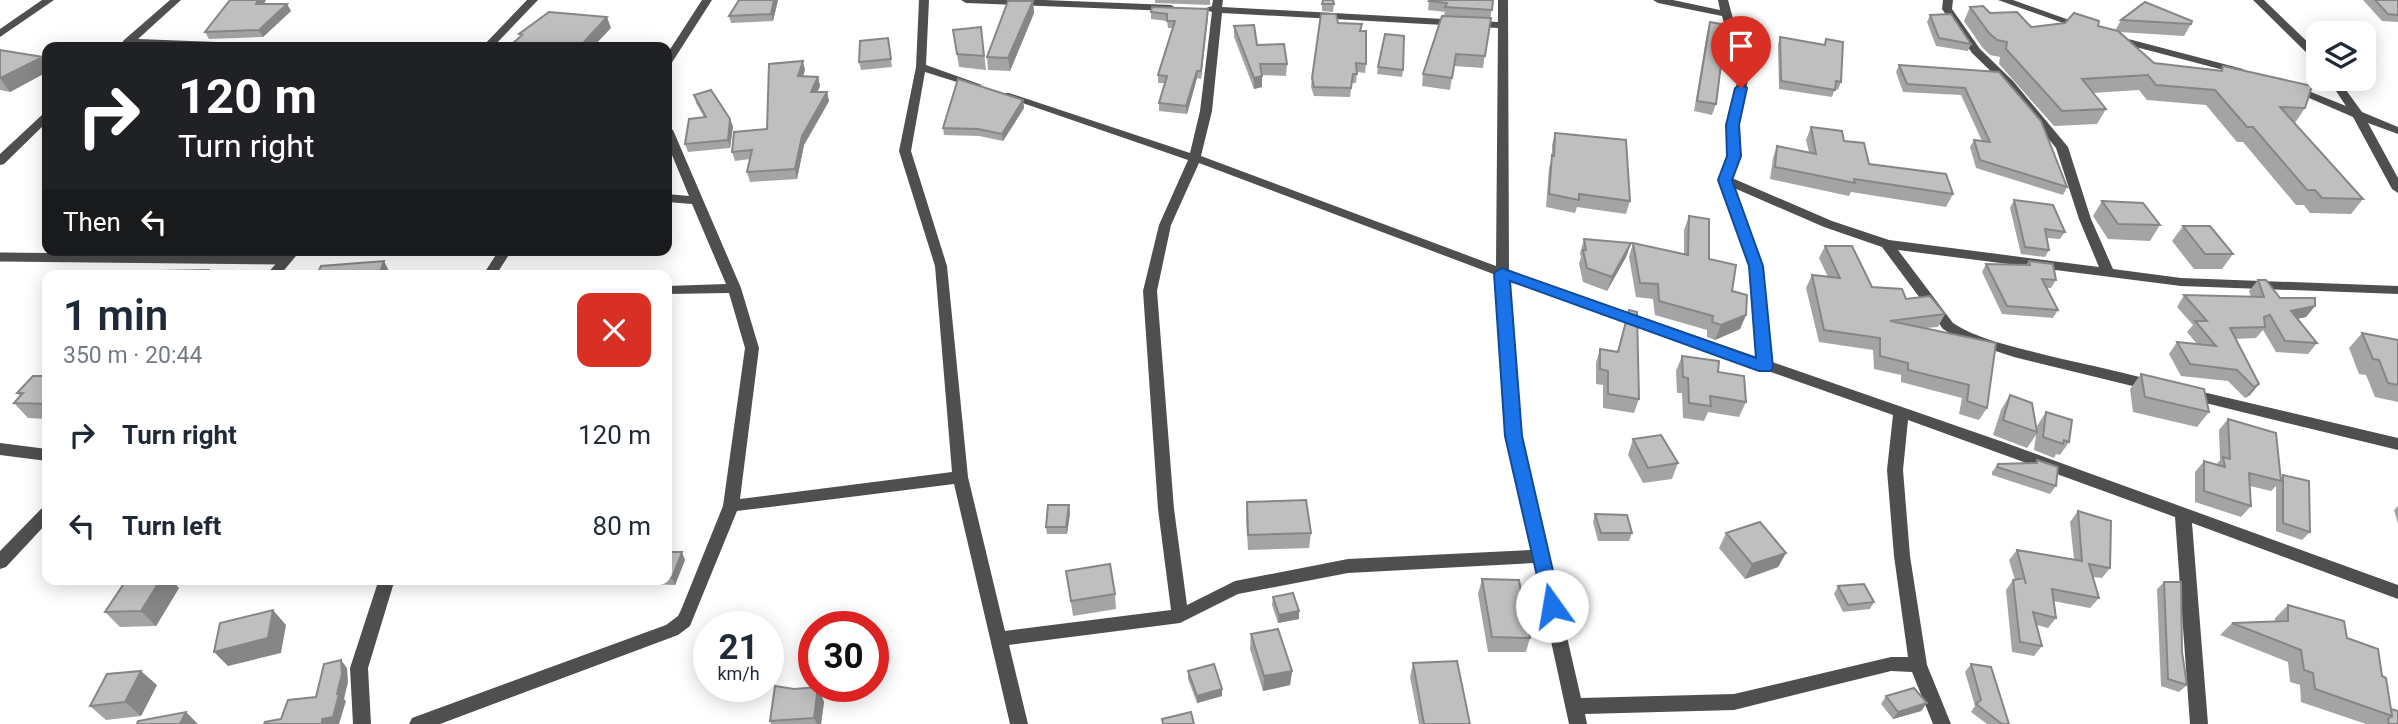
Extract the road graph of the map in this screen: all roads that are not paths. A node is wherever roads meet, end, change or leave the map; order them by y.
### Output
1 (49, 0) edge
2 (176, 0) edge
3 (533, 0) edge
4 (707, 0) edge
5 (924, 0) edge
6 (966, 0) edge
7 (1503, 0) edge
8 (1658, 0) edge
9 (1723, 0) edge
10 (1948, 0) edge
11 (2003, 0) edge
12 (2258, 0) edge
13 (1217, 5) edge
14 (1189, 9) edge
15 (1203, 9) edge
16 (1726, 14) junction
17 (1503, 25) junction
18 (0, 34) edge
19 (128, 42) edge
20 (492, 42) edge
21 (2306, 46) edge
22 (672, 54) edge
23 (921, 67) junction
24 (2250, 75) edge
25 (2285, 86) edge
26 (2341, 91) edge
27 (2358, 115) junction
28 (42, 120) edge
29 (2398, 131) edge
30 (672, 141) edge
31 (5, 150) edge
32 (1195, 159) junction
33 (0, 160) edge
34 (1725, 180) junction
35 (2398, 189) edge
36 (672, 198) edge
37 (698, 201) junction
38 (1886, 244) junction
39 (145, 256) edge
40 (289, 256) edge
41 (0, 257) edge
42 (276, 270) edge
43 (2108, 272) junction
44 (1502, 273) junction
45 (734, 288) junction
46 (672, 290) edge
47 (2398, 290) edge
48 (1765, 367) junction
49 (1901, 413) junction
50 (2398, 444) edge
51 (0, 449) edge
52 (42, 454) edge
53 (960, 477) junction
54 (732, 506) junction
55 (2183, 514) junction
56 (42, 518) edge
57 (1541, 556) junction
58 (0, 562) edge
59 (385, 585) edge
60 (2398, 592) edge
61 (1180, 616) junction
62 (999, 639) junction
63 (1918, 665) junction
64 (1576, 715) edge
65 (362, 724) edge
66 (418, 724) edge
67 (1019, 724) edge
68 (1942, 724) edge
69 (2199, 724) edge

1 - 18 street
2 - 19 street
3 - 20 street
4 - 22 street
5 - 23 street
6 - 14 street
7 - 17 street
8 - 16 street
9 - 16 street
10 - 43 street
11 - 24 street
12 - 21 street
13 - 15 street
13 - 17 street
13 - 32 street
16 - 34 street
17 - 44 street
23 - 32 street
23 - 53 street
25 - 27 street
26 - 27 street
27 - 29 street
27 - 35 street
28 - 31 street
30 - 37 street
31 - 33 street
32 - 44 street
32 - 61 street
34 - 38 street
34 - 48 street
36 - 37 street
37 - 45 street
38 - 43 street
38 - 50 street
39 - 41 lane
40 - 42 street
43 - 47 street
44 - 48 street
44 - 57 street
45 - 46 street
45 - 54 street
48 - 49 street
49 - 55 street
49 - 63 street
51 - 52 street
53 - 54 street
53 - 62 street
54 - 66 street
55 - 60 street
55 - 69 street
56 - 58 street
57 - 61 street
57 - 64 street
59 - 65 street
61 - 62 street
62 - 67 street
63 - 64 street
63 - 68 street

